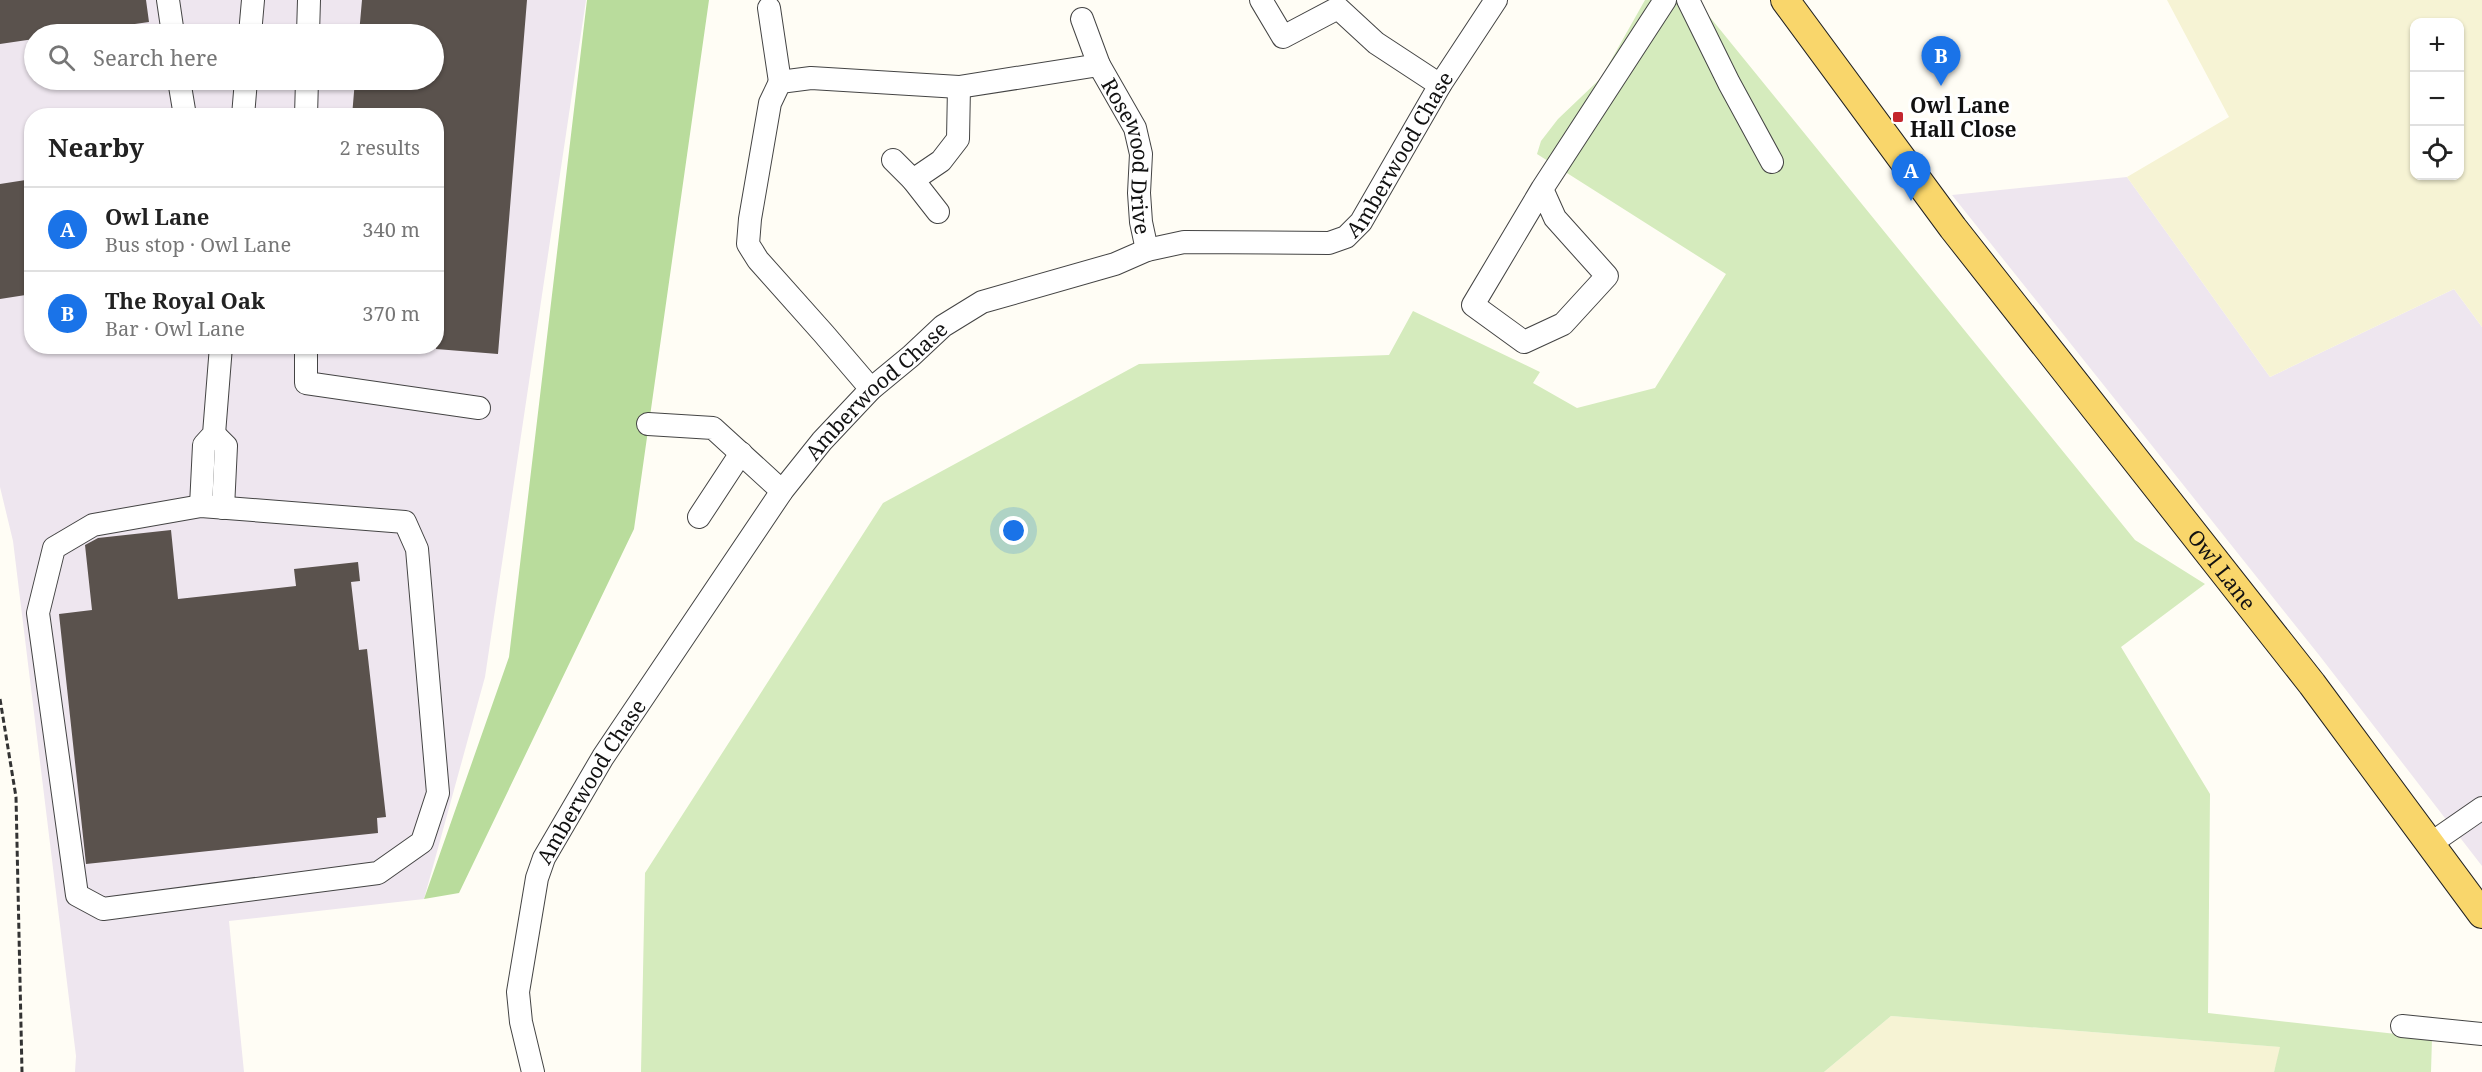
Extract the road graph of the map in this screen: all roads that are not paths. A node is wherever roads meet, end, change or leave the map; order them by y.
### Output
1 (168, 0) edge
2 (253, 0) edge
3 (309, 0) edge
4 (1261, 0) edge
5 (1496, 0) edge
6 (1665, 0) edge
7 (1688, 0) edge
8 (1785, 0) edge
9 (1340, 4) edge
10 (769, 8) dead end
11 (1082, 20) dead end
12 (172, 24) edge
13 (251, 24) edge
14 (308, 24) edge
15 (1100, 65) junction
16 (780, 82) junction
17 (1440, 85) junction
18 (959, 87) junction
19 (181, 90) edge
20 (245, 90) edge
21 (307, 90) edge
22 (184, 108) edge
23 (244, 108) edge
24 (306, 108) edge
25 (893, 160) dead end
26 (1773, 162) dead end
27 (913, 180) junction
28 (1542, 189) junction
29 (938, 212) dead end
30 (1147, 250) junction
31 (220, 354) edge
32 (306, 354) edge
33 (871, 389) junction
34 (479, 408) dead end
35 (648, 424) dead end
36 (741, 453) junction
37 (782, 491) junction
38 (212, 507) junction
39 (699, 517) dead end
40 (2482, 808) edge
41 (2430, 844) junction
42 (2482, 914) edge
43 (2402, 1026) dead end
44 (2482, 1034) edge
45 (533, 1072) edge

1 - 12 street
2 - 13 street
3 - 14 street
4 - 9 street
5 - 17 street, Amberwood Chase
6 - 28 street
7 - 26 street
8 - 41 main road, Owl Lane
9 - 17 street
10 - 16 street
11 - 15 street, Rosewood Drive
15 - 18 street, Rosewood Drive
15 - 30 street, Rosewood Drive
16 - 18 street, Rosewood Drive
16 - 33 street
17 - 30 street, Amberwood Chase
18 - 27 street
19 - 22 street
20 - 23 street
21 - 24 street
25 - 27 street
27 - 29 street
28 - 28 street
30 - 33 street, Amberwood Chase
31 - 38 street
32 - 34 street
33 - 37 street, Amberwood Chase
35 - 36 street
36 - 37 street
36 - 39 street
37 - 45 street, Amberwood Chase
38 - 38 street
40 - 41 street
41 - 42 main road, Owl Lane
43 - 44 street

